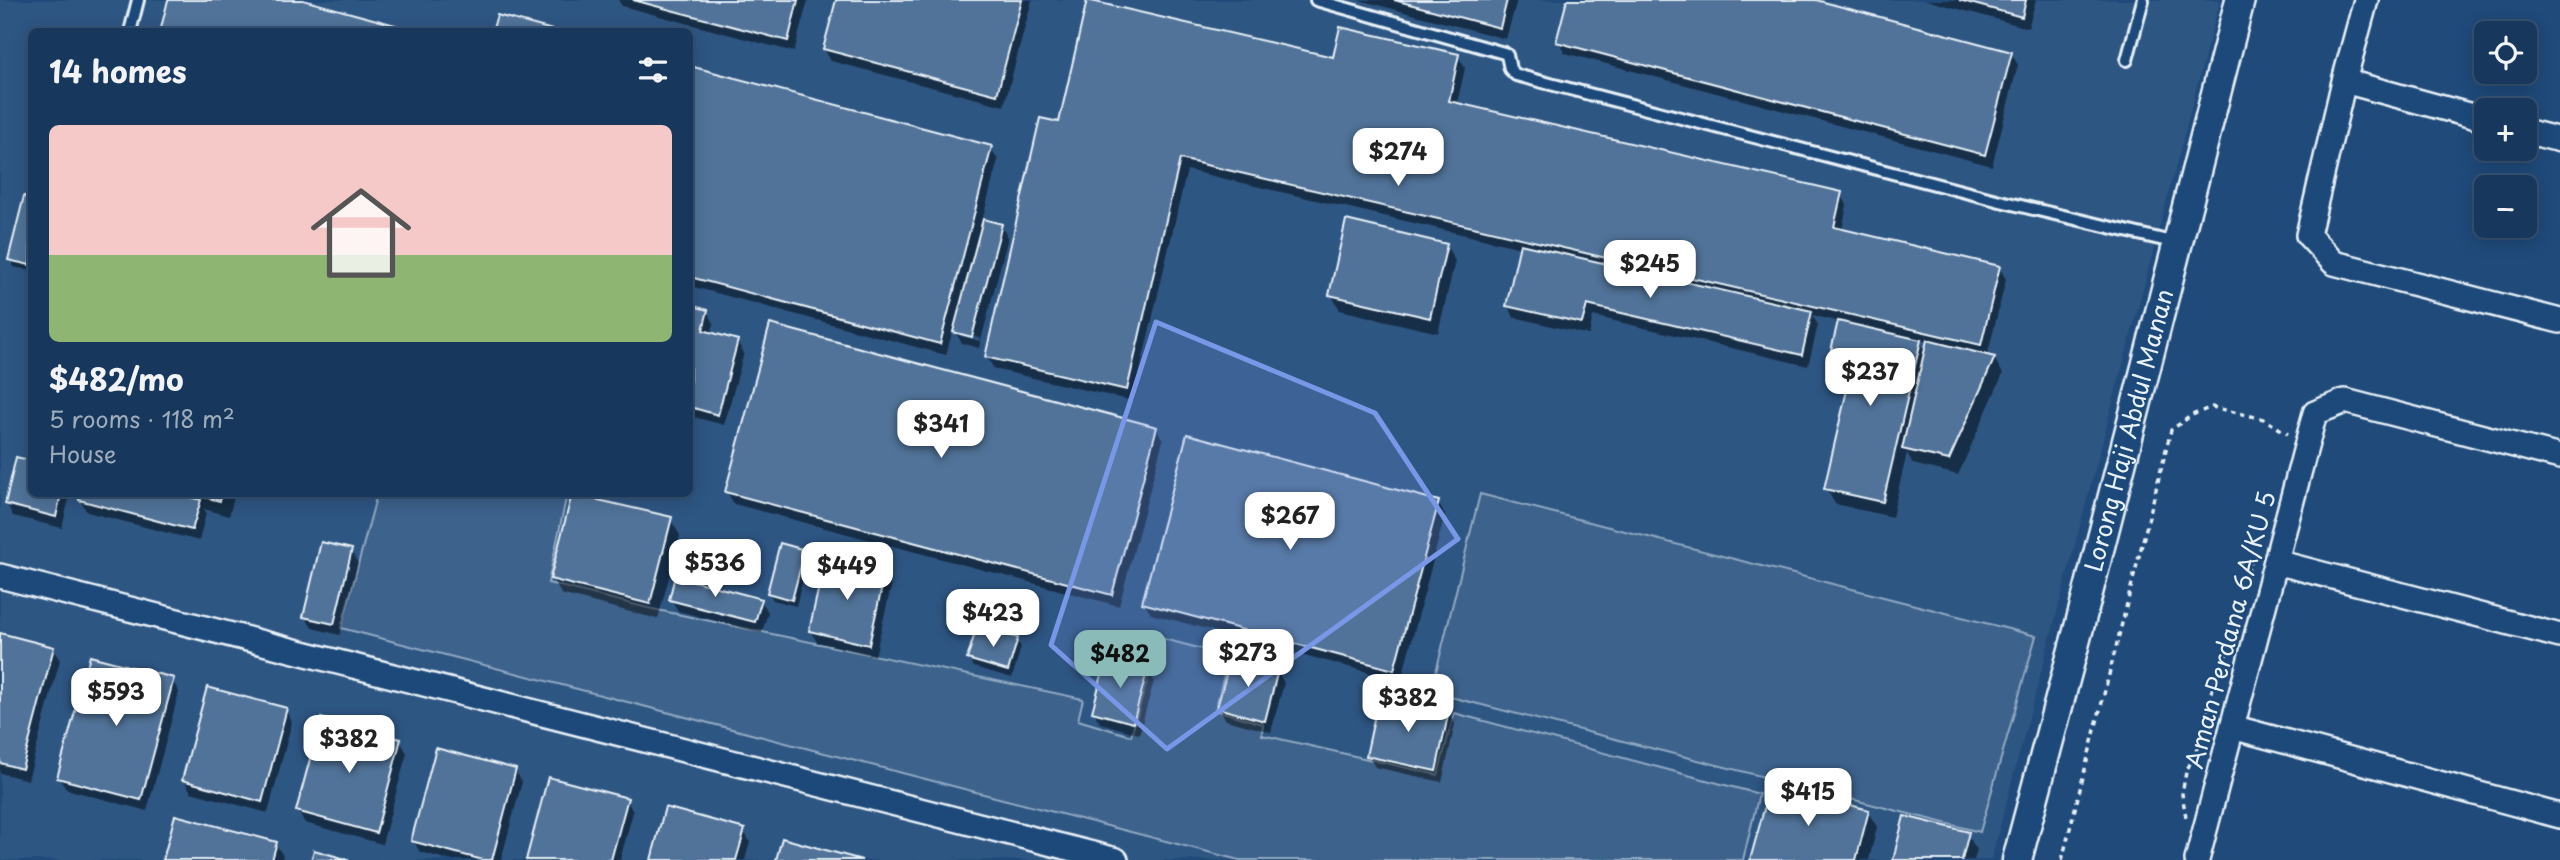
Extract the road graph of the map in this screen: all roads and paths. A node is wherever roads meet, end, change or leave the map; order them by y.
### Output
1 (138, 0) edge
2 (1316, 0) edge
3 (2143, 0) edge
4 (2240, 0) edge
5 (2366, 0) edge
6 (131, 28) edge
7 (2127, 61) dead end
8 (2344, 81) junction
9 (2474, 116) edge
10 (2537, 134) edge
11 (2560, 140) edge
12 (2177, 243) junction
13 (2560, 321) edge
14 (2290, 435) dead end
15 (2560, 457) edge
16 (2276, 562) junction
17 (0, 576) edge
18 (2560, 636) edge
19 (2232, 727) junction
20 (2560, 816) edge
21 (1116, 860) edge
22 (2017, 860) edge
23 (2062, 860) edge
24 (2197, 860) edge

1 - 6 lane
2 - 12 lane
3 - 7 lane
4 - 12 street, Lorong Haji Abdul Manan
5 - 8 street
8 - 9 street
8 - 13 street
10 - 11 street
12 - 22 street, Lorong Haji Abdul Manan
14 - 23 path
15 - 16 street, Aman Perdana 6A/KU 5
16 - 18 street
16 - 19 street, Aman Perdana 6A/KU 5
17 - 21 street
19 - 20 street
19 - 24 street, Aman Perdana 6A/KU 5

